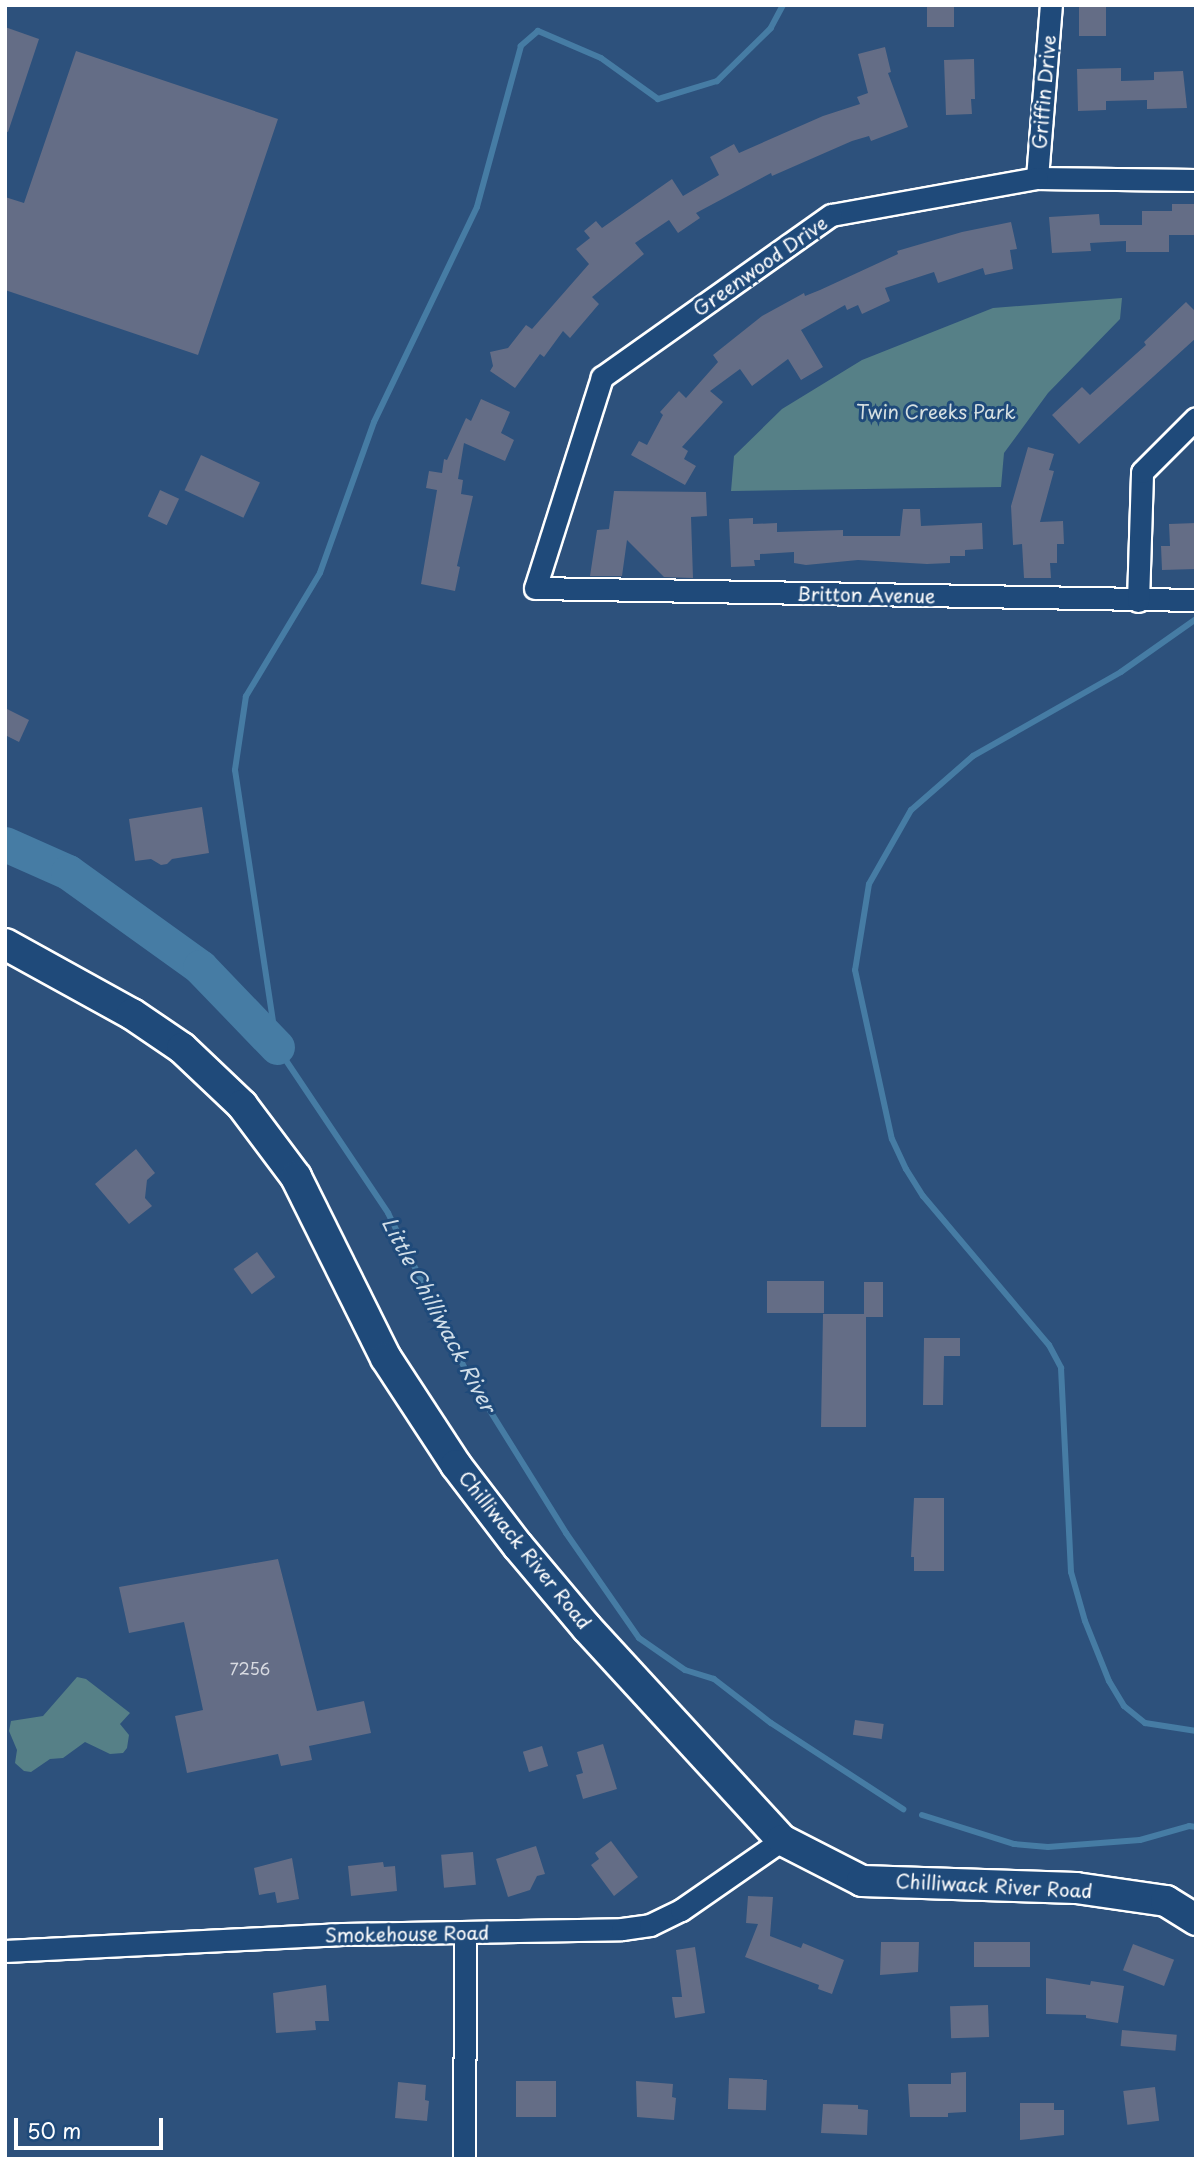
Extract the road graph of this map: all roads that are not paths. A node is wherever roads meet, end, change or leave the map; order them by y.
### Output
1 (1051, 5) edge
2 (1037, 178) junction
3 (1196, 180) edge
4 (1196, 418) edge
5 (535, 588) joint
6 (1196, 600) edge
7 (1138, 601) junction
8 (5, 944) edge
9 (782, 1840) junction
10 (1196, 1920) edge
11 (465, 1932) junction
12 (5, 1951) edge
13 (464, 2159) edge

1 - 2 street, Griffin Drive
2 - 3 street, Greenwood Drive
2 - 5 street, Greenwood Drive
4 - 7 street
5 - 7 street, Britton Avenue
6 - 7 street, Britton Avenue
8 - 9 main road, Chilliwack River Road
9 - 10 main road, Chilliwack River Road
9 - 11 street, Smokehouse Road
11 - 12 street, Smokehouse Road
11 - 13 street

